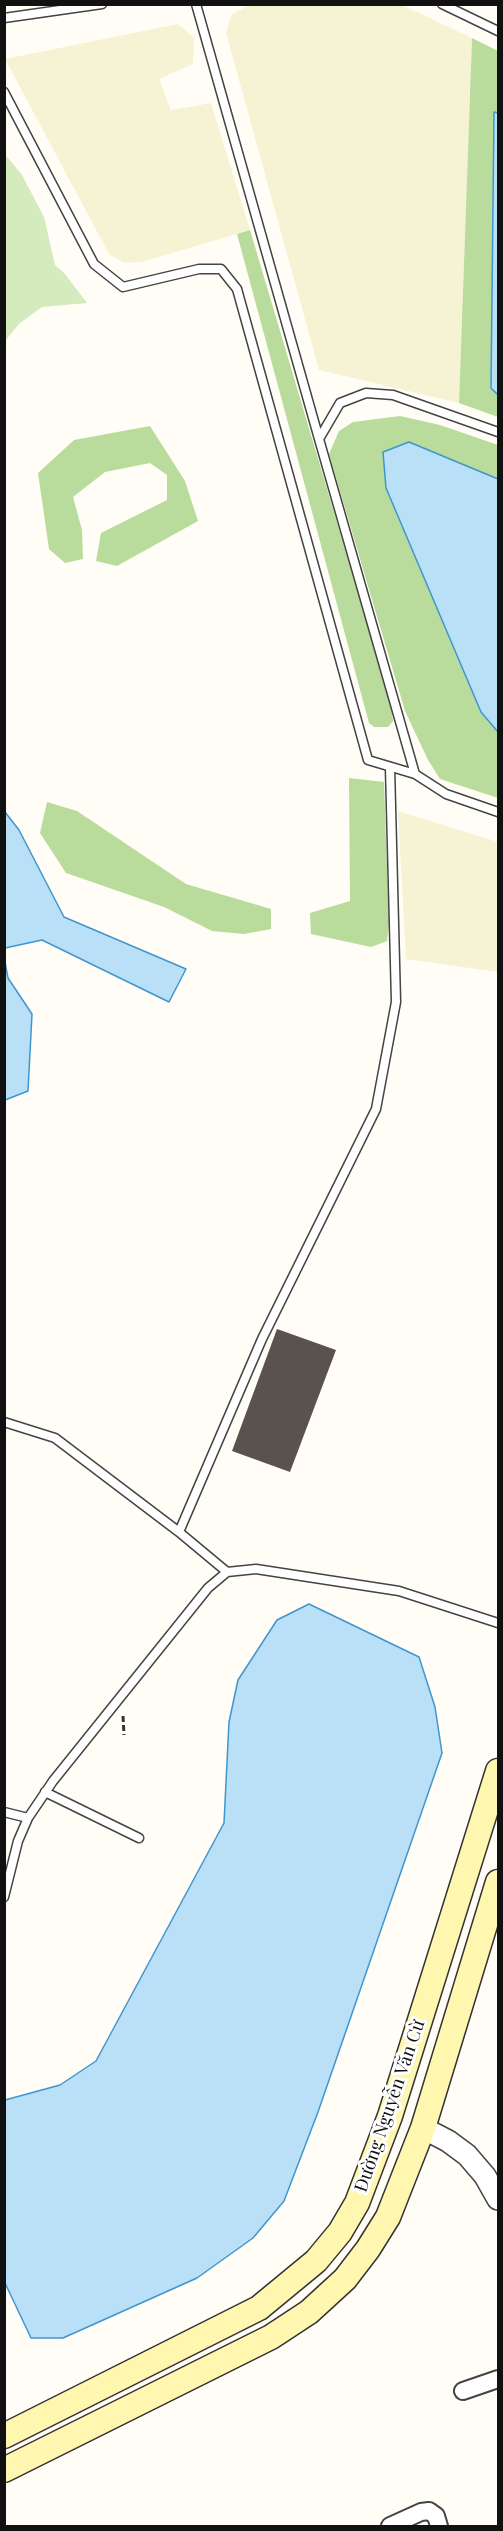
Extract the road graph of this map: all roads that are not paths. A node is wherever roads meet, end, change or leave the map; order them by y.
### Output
1 (102, 4) edge
2 (196, 4) edge
3 (442, 4) edge
4 (4, 18) edge
5 (498, 31) edge
6 (4, 92) edge
7 (498, 432) edge
8 (319, 440) junction
9 (390, 767) junction
10 (415, 774) junction
11 (498, 812) edge
12 (4, 1422) edge
13 (179, 1532) junction
14 (227, 1572) junction
15 (498, 1623) edge
16 (498, 1771) edge
17 (45, 1792) junction
18 (4, 1812) edge
19 (28, 1818) junction
20 (139, 1838) dead end
21 (498, 1882) edge
22 (4, 1897) edge
23 (423, 2128) junction
24 (498, 2199) edge
25 (498, 2379) edge
26 (463, 2391) dead end
27 (4, 2436) edge
28 (4, 2470) edge
29 (390, 2526) edge
30 (438, 2526) edge

1 - 4 lane
2 - 8 lane
3 - 5 lane
6 - 9 lane
7 - 8 lane
8 - 10 lane
9 - 10 lane
9 - 13 lane
10 - 11 lane
12 - 13 lane
13 - 14 lane
14 - 15 lane
14 - 17 lane
16 - 27 main road, Đường Nguyễn Văn Cừ
17 - 19 lane
17 - 20 lane
18 - 19 lane
19 - 22 lane
21 - 23 main road, Đường Nguyễn Văn Cừ
23 - 24 street
23 - 28 main road, Đường Nguyễn Văn Cừ
25 - 26 street
29 - 30 street

